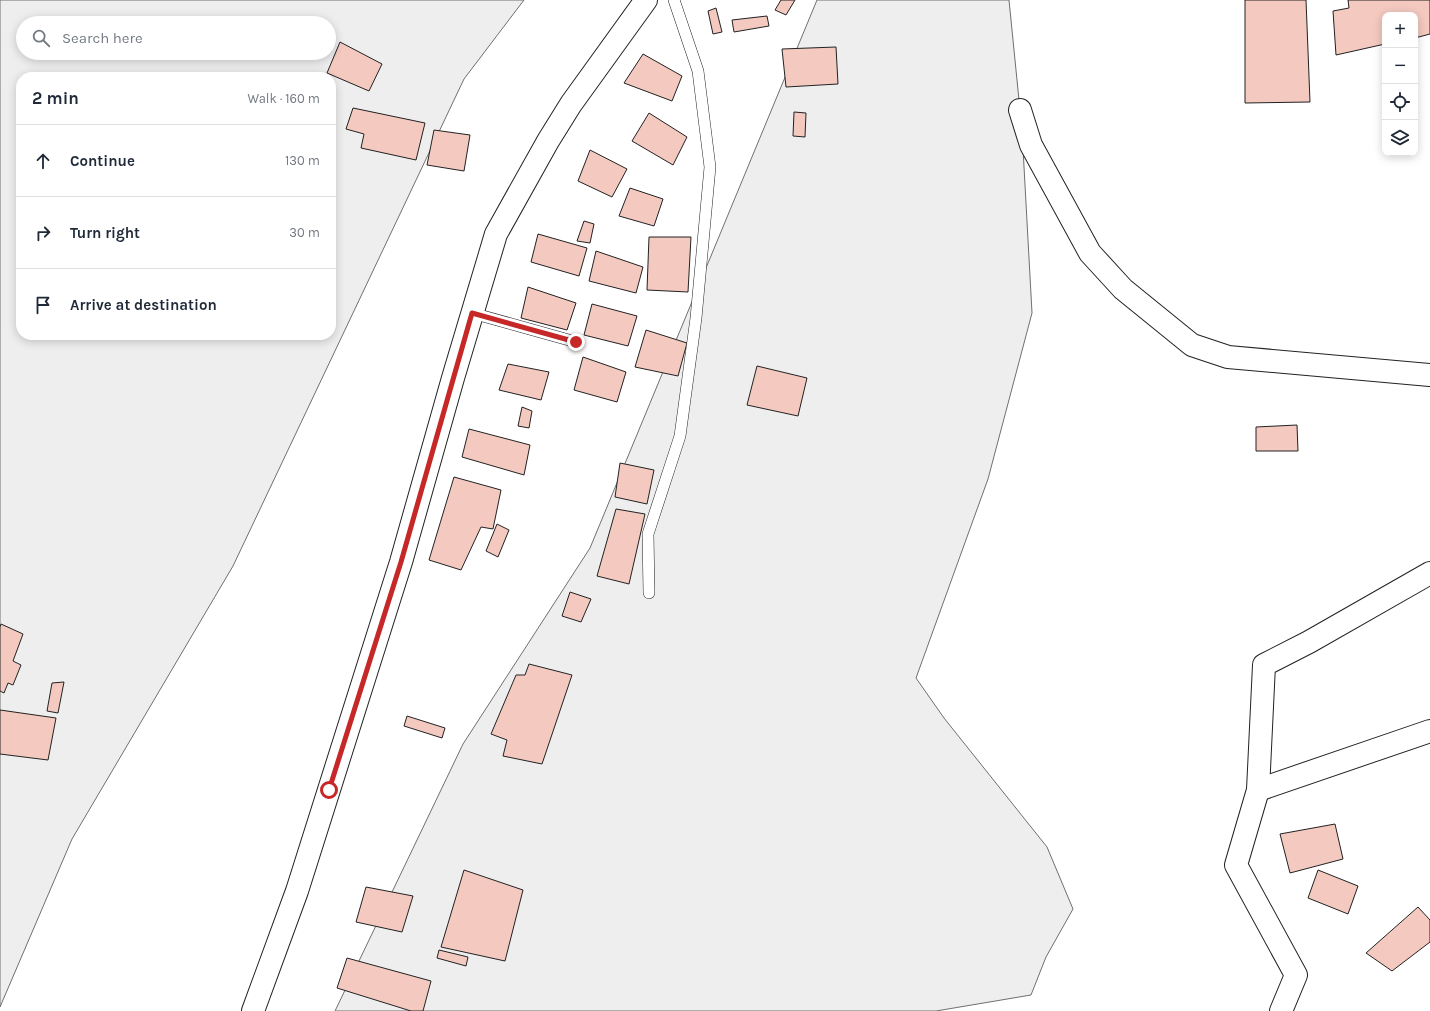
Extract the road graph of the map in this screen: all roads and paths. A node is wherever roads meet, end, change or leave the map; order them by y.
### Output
1 (646, 0) edge
2 (674, 0) edge
3 (1020, 110) dead end
4 (472, 313) junction
5 (576, 342) dead end
6 (1430, 375) edge
7 (1430, 573) edge
8 (648, 593) dead end
9 (1430, 731) edge
10 (1258, 790) junction
11 (253, 1011) edge
12 (1281, 1011) edge

1 - 4 street
2 - 8 lane
3 - 6 street
4 - 5 lane
4 - 11 street
7 - 10 street
9 - 10 street
10 - 12 street

